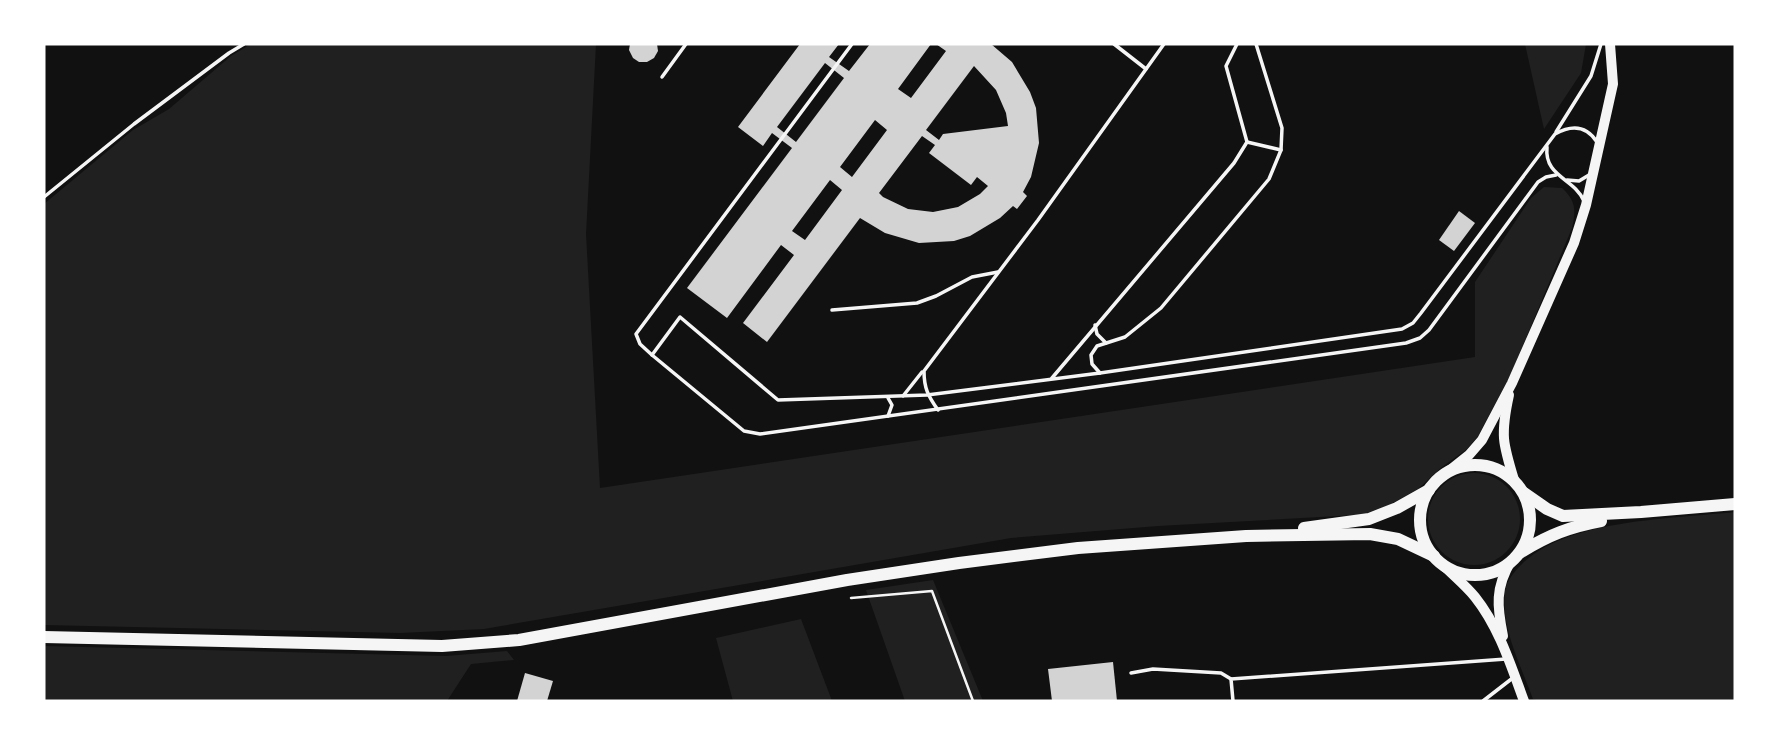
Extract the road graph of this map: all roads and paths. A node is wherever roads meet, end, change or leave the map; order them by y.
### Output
1 (244, 44) edge
2 (686, 44) edge
3 (852, 44) edge
4 (1114, 44) edge
5 (1164, 44) edge
6 (1237, 44) edge
7 (1256, 44) edge
8 (1601, 44) edge
9 (1610, 44) edge
10 (1146, 69) junction
11 (662, 76) dead end
12 (1555, 134) junction
13 (1247, 142) junction
14 (1548, 145) junction
15 (1600, 146) junction
16 (1281, 150) junction
17 (1592, 174) junction
18 (1556, 175) junction
19 (1565, 180) junction
20 (44, 197) edge
21 (1586, 205) junction
22 (1000, 271) junction
23 (832, 310) dead end
24 (1096, 325) junction
25 (1106, 343) junction
26 (652, 355) junction
27 (924, 371) junction
28 (1100, 373) junction
29 (1050, 380) junction
30 (1512, 383) junction
31 (927, 395) junction
32 (903, 396) junction
33 (887, 397) junction
34 (939, 411) junction
35 (886, 417) junction
36 (1450, 471) junction
37 (1518, 487) junction
38 (1429, 489) junction
39 (1735, 504) edge
40 (1641, 512) junction
41 (1246, 536) junction
42 (1434, 556) junction
43 (1514, 557) junction
44 (1444, 566) junction
45 (851, 598) dead end
46 (44, 636) edge
47 (1507, 656) junction
48 (1131, 673) dead end
49 (1515, 677) junction
50 (1231, 679) junction
51 (973, 701) edge
52 (1233, 701) edge
53 (1483, 701) edge
54 (1524, 701) edge

1 - 20 lane
2 - 11 lane
3 - 26 lane
4 - 10 lane
5 - 10 lane
6 - 13 lane
7 - 16 lane
8 - 12 lane
9 - 15 street
10 - 22 lane
12 - 14 lane
12 - 15 lane
13 - 16 lane
13 - 24 lane
14 - 18 lane
14 - 28 lane
15 - 17 street
16 - 25 lane
17 - 19 lane
17 - 21 street
18 - 19 lane
18 - 34 lane
19 - 21 lane
21 - 30 street
22 - 23 lane
22 - 27 lane
24 - 25 lane
24 - 29 lane
25 - 28 lane
26 - 33 lane
26 - 35 lane
27 - 31 lane
27 - 32 lane
28 - 29 lane
29 - 31 lane
30 - 36 street
30 - 37 street
31 - 32 lane
31 - 34 lane
32 - 33 lane
33 - 35 lane
34 - 35 lane
36 - 37 main road
36 - 38 main road
37 - 40 main road
37 - 43 main road
38 - 41 main road
38 - 42 main road
39 - 40 main road
40 - 43 main road
41 - 42 main road
41 - 46 main road
42 - 44 main road
43 - 44 main road
43 - 47 main road
44 - 47 main road
45 - 51 path
47 - 49 main road
47 - 50 lane
48 - 50 lane
49 - 53 lane
49 - 54 main road
50 - 52 lane

